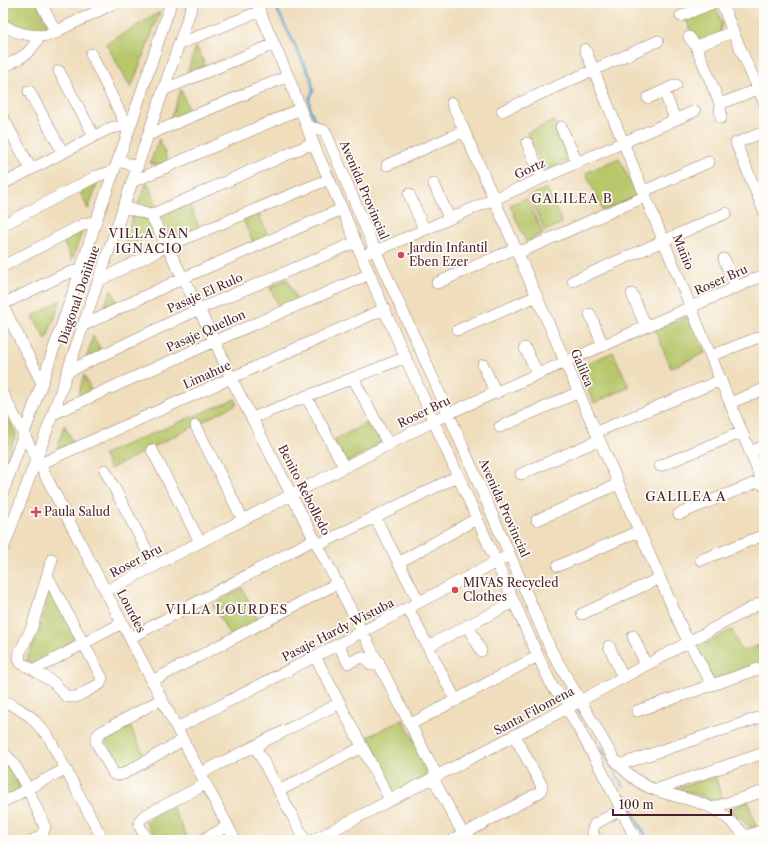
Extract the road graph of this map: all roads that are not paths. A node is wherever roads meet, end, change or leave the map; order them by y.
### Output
1 (41, 3) edge
2 (114, 3) edge
3 (171, 3) edge
4 (193, 3) edge
5 (713, 3) edge
6 (722, 3) edge
7 (98, 6) edge
8 (258, 7) edge
9 (681, 16) dead end
10 (3, 25) edge
11 (733, 32) junction
12 (56, 33) junction
13 (40, 36) junction
14 (658, 41) dead end
15 (179, 44) junction
16 (274, 44) junction
17 (585, 49) dead end
18 (91, 54) dead end
19 (3, 67) edge
20 (594, 70) junction
21 (59, 71) dead end
22 (288, 76) junction
23 (676, 85) dead end
24 (758, 89) junction
25 (29, 90) dead end
26 (163, 90) junction
27 (664, 91) junction
28 (648, 98) dead end
29 (764, 102) edge
30 (452, 103) dead end
31 (720, 104) junction
32 (300, 109) junction
33 (696, 110) dead end
34 (502, 111) dead end
35 (3, 118) edge
36 (721, 118) dead end
37 (675, 119) junction
38 (128, 126) junction
39 (307, 126) junction
40 (562, 127) dead end
41 (464, 130) junction
42 (764, 132) edge
43 (148, 135) junction
44 (94, 136) junction
45 (624, 142) junction
46 (313, 143) junction
47 (527, 143) dead end
48 (63, 153) junction
49 (118, 160) junction
50 (577, 162) junction
51 (709, 162) dead end
52 (387, 165) dead end
53 (138, 167) junction
54 (31, 169) junction
55 (114, 171) junction
56 (542, 178) junction
57 (329, 179) junction
58 (132, 182) junction
59 (3, 184) edge
60 (434, 184) dead end
61 (645, 193) junction
62 (409, 194) dead end
63 (494, 198) junction
64 (123, 207) junction
65 (342, 209) junction
66 (764, 211) edge
67 (726, 213) dead end
68 (151, 215) junction
69 (449, 218) junction
70 (96, 222) junction
71 (3, 225) edge
72 (424, 229) junction
73 (664, 241) junction
74 (356, 242) junction
75 (166, 246) junction
76 (376, 250) junction
77 (517, 250) junction
78 (362, 254) junction
79 (724, 258) dead end
80 (3, 266) edge
81 (81, 269) junction
82 (370, 274) junction
83 (764, 275) edge
84 (183, 278) junction
85 (98, 281) junction
86 (574, 281) dead end
87 (437, 283) dead end
88 (736, 287) junction
89 (632, 294) dead end
90 (536, 296) junction
91 (3, 305) edge
92 (691, 308) junction
93 (199, 309) junction
94 (384, 310) junction
95 (590, 314) dead end
96 (82, 326) junction
97 (646, 327) junction
98 (458, 330) dead end
99 (764, 335) edge
100 (215, 341) junction
101 (604, 346) junction
102 (525, 348) dead end
103 (711, 356) junction
104 (406, 357) junction
105 (565, 362) junction
106 (483, 365) dead end
107 (67, 372) junction
108 (538, 374) junction
109 (231, 378) junction
110 (353, 378) junction
111 (721, 380) junction
112 (42, 383) junction
113 (764, 390) edge
114 (578, 392) junction
115 (496, 393) junction
116 (3, 394) edge
117 (306, 396) junction
118 (730, 403) junction
119 (53, 414) junction
120 (449, 414) junction
121 (252, 418) junction
122 (434, 421) junction
123 (196, 426) dead end
124 (500, 427) dead end
125 (742, 432) junction
126 (23, 433) junction
127 (598, 436) junction
128 (388, 444) junction
129 (764, 446) edge
130 (152, 450) dead end
131 (750, 452) junction
132 (38, 461) junction
133 (3, 462) edge
134 (660, 466) dead end
135 (344, 467) junction
136 (105, 470) dead end
137 (9, 474) junction
138 (521, 474) dead end
139 (458, 476) junction
140 (763, 483) edge
141 (618, 484) junction
142 (3, 492) edge
143 (292, 494) junction
144 (680, 514) dead end
145 (375, 517) junction
146 (243, 520) junction
147 (476, 520) junction
148 (537, 520) dead end
149 (639, 531) junction
150 (764, 535) edge
151 (200, 542) junction
152 (316, 542) junction
153 (3, 549) edge
154 (510, 555) junction
155 (52, 559) dead end
156 (701, 560) dead end
157 (496, 562) junction
158 (398, 563) junction
159 (155, 566) junction
160 (558, 566) dead end
161 (48, 577) junction
162 (660, 578) junction
163 (338, 583) junction
164 (106, 591) junction
165 (764, 601) edge
166 (419, 602) junction
167 (514, 602) junction
168 (408, 608) junction
169 (582, 614) dead end
170 (122, 623) junction
171 (468, 625) junction
172 (363, 631) junction
173 (633, 636) dead end
174 (130, 638) junction
175 (688, 642) junction
176 (84, 643) junction
177 (338, 644) junction
178 (428, 646) junction
179 (609, 646) dead end
180 (481, 651) dead end
181 (315, 656) junction
182 (538, 656) junction
183 (379, 662) junction
184 (646, 665) junction
185 (764, 667) edge
186 (34, 670) junction
187 (623, 678) junction
188 (152, 681) junction
189 (712, 685) junction
190 (162, 699) junction
191 (3, 701) edge
192 (456, 701) junction
193 (340, 703) junction
194 (573, 705) junction
195 (638, 711) dead end
196 (764, 716) edge
197 (411, 724) junction
198 (177, 728) junction
199 (514, 735) junction
200 (183, 740) junction
201 (255, 746) junction
202 (362, 747) junction
203 (3, 752) edge
204 (764, 753) edge
205 (619, 765) junction
206 (66, 769) junction
207 (201, 774) junction
208 (435, 777) junction
209 (206, 784) junction
210 (28, 789) junction
211 (655, 790) junction
212 (279, 791) junction
213 (764, 791) edge
214 (390, 800) junction
215 (3, 802) edge
216 (712, 808) junction
217 (622, 809) junction
218 (228, 826) junction
219 (764, 830) edge
220 (463, 834) junction
221 (747, 838) edge
222 (33, 840) edge
223 (103, 840) edge
224 (147, 840) edge
225 (202, 840) edge
226 (235, 840) edge
227 (305, 840) edge
228 (314, 840) edge
229 (453, 840) edge
230 (596, 840) edge
231 (636, 840) edge

1 - 12 street
2 - 7 street
3 - 38 street, Diagonal Doñihue
4 - 15 street, Diagonal Doñihue
5 - 9 street
6 - 11 street
7 - 12 street
8 - 15 street
8 - 16 street, Avenida Provincial
10 - 13 street
11 - 24 street
11 - 31 street
12 - 13 street
13 - 19 street
14 - 20 street
15 - 26 street, Diagonal Doñihue
16 - 22 street, Avenida Provincial
16 - 26 street
17 - 20 street, Mañio
18 - 38 street
20 - 34 street
20 - 45 street, Mañio
21 - 44 street
22 - 32 street, Avenida Provincial
22 - 43 street
23 - 27 street
24 - 29 street
24 - 31 street
25 - 48 street
26 - 43 street, Diagonal Doñihue
27 - 28 street
27 - 37 street
30 - 41 street, Galilea
31 - 36 street
32 - 39 street, Avenida Provincial
32 - 58 street
33 - 37 street, Gortz
35 - 54 street
37 - 45 street, Gortz
38 - 44 street
38 - 49 street, Diagonal Doñihue
39 - 46 street, Avenida Provincial
39 - 76 street, Avenida Provincial
40 - 50 street
41 - 52 street
41 - 63 street, Galilea
42 - 66 street
43 - 53 street, Diagonal Doñihue
44 - 48 street
45 - 50 street, Gortz
45 - 61 street, Mañio
46 - 57 street, Avenida Provincial
46 - 68 street
47 - 56 street
48 - 54 street
49 - 53 street
49 - 55 street, Diagonal Doñihue
50 - 56 street, Gortz
51 - 61 street
53 - 58 street, Diagonal Doñihue
54 - 59 street
55 - 70 street, Diagonal Doñihue
55 - 71 street
56 - 63 street, Gortz
57 - 65 street, Avenida Provincial
57 - 75 street
58 - 64 street, Diagonal Doñihue
60 - 69 street
61 - 73 street, Mañio
61 - 77 street
62 - 72 street
63 - 69 street, Gortz
63 - 77 street, Galilea
64 - 68 street
64 - 85 street, Diagonal Doñihue
65 - 74 street, Avenida Provincial
65 - 84 street
67 - 73 street
68 - 75 street, Benito Rebolledo
69 - 72 street, Gortz
70 - 80 street
70 - 81 street, Diagonal Doñihue
72 - 76 street, Gortz
73 - 86 street
73 - 92 street, Mañio
74 - 78 street, Avenida Provincial
74 - 93 street, Pasaje El Rulo
75 - 84 street, Benito Rebolledo
75 - 85 street
76 - 78 street, Gortz
76 - 120 street, Avenida Provincial
77 - 87 street
77 - 90 street, Galilea
78 - 82 street, Avenida Provincial
79 - 88 street
81 - 91 street
81 - 112 street, Diagonal Doñihue
82 - 94 street, Avenida Provincial
82 - 100 street, Pasaje Quellon
83 - 88 street, Roser Bru
84 - 93 street, Benito Rebolledo
84 - 96 street
85 - 96 street, Diagonal Doñihue
88 - 92 street, Roser Bru
89 - 97 street
90 - 98 street
90 - 105 street, Galilea
91 - 112 street
92 - 97 street, Roser Bru
92 - 103 street, Mañio
93 - 100 street, Benito Rebolledo
93 - 107 street, Pasaje El Rulo
94 - 104 street, Avenida Provincial
94 - 109 street, Limahue
95 - 101 street
96 - 107 street, Diagonal Doñihue
97 - 101 street, Roser Bru
99 - 103 street
100 - 109 street, Benito Rebolledo
100 - 119 street, Pasaje Quellon
101 - 105 street, Roser Bru
102 - 108 street
103 - 111 street, Mañio
104 - 110 street
104 - 122 street, Avenida Provincial
105 - 108 street, Roser Bru
105 - 114 street, Galilea
106 - 115 street
107 - 119 street, Diagonal Doñihue
108 - 115 street, Roser Bru
109 - 121 street, Benito Rebolledo
109 - 132 street, Limahue
110 - 117 street
110 - 128 street
111 - 118 street, Mañio
111 - 127 street
112 - 126 street, Diagonal Doñihue
113 - 118 street
114 - 124 street
114 - 127 street, Galilea
115 - 120 street, Roser Bru
116 - 126 street, Lourdes
117 - 121 street
117 - 135 street
118 - 125 street, Mañio
119 - 132 street, Diagonal Doñihue
120 - 122 street, Roser Bru
120 - 154 street, Avenida Provincial
121 - 143 street, Benito Rebolledo
122 - 128 street, Roser Bru
122 - 139 street, Avenida Provincial
123 - 146 street
125 - 131 street, Mañio
125 - 134 street
126 - 132 street, Lourdes
126 - 137 street, Diagonal Doñihue
127 - 138 street
127 - 141 street, Galilea
128 - 135 street, Roser Bru
129 - 131 street
130 - 151 street
131 - 140 street, Mañio
132 - 153 street, Diagonal Doñihue
132 - 164 street, Lourdes
133 - 137 street
135 - 143 street, Roser Bru
136 - 159 street
137 - 142 street, Diagonal Doñihue
139 - 145 street
139 - 147 street, Avenida Provincial
140 - 144 street
141 - 148 street
141 - 149 street, Galilea
143 - 146 street, Roser Bru
143 - 152 street, Benito Rebolledo
145 - 152 street
145 - 158 street
146 - 151 street, Roser Bru
147 - 157 street, Avenida Provincial
147 - 158 street
149 - 160 street
149 - 162 street, Galilea
150 - 156 street
151 - 159 street, Roser Bru
152 - 163 street, Benito Rebolledo
152 - 174 street
154 - 157 street, Pasaje Hardy Wistuba
154 - 194 street, Avenida Provincial
155 - 161 street
157 - 166 street, Pasaje Hardy Wistuba
157 - 167 street, Avenida Provincial
158 - 166 street
159 - 164 street, Roser Bru
161 - 176 street
161 - 186 street
162 - 169 street
162 - 175 street, Galilea
163 - 172 street, Benito Rebolledo
163 - 188 street
164 - 170 street, Lourdes
165 - 175 street, Santa Filomena
166 - 168 street, Pasaje Hardy Wistuba
167 - 171 street
167 - 182 street, Avenida Provincial
168 - 172 street, Pasaje Hardy Wistuba
168 - 178 street
170 - 174 street, Lourdes
170 - 176 street
171 - 178 street
171 - 180 street
172 - 177 street, Pasaje Hardy Wistuba
172 - 183 street, Benito Rebolledo
173 - 184 street
174 - 188 street, Lourdes
175 - 184 street, Santa Filomena
175 - 189 street, Galilea
176 - 186 street
176 - 186 street
177 - 181 street, Pasaje Hardy Wistuba
177 - 183 street
178 - 192 street
179 - 187 street
181 - 193 street
181 - 198 street, Pasaje Hardy Wistuba
182 - 192 street
182 - 194 street, Avenida Provincial
183 - 197 street, Benito Rebolledo
184 - 187 street, Santa Filomena
185 - 189 street
187 - 194 street, Santa Filomena
188 - 190 street, Lourdes
189 - 195 street
190 - 198 street, Lourdes
190 - 200 street
191 - 206 street
192 - 197 street
193 - 201 street
193 - 202 street
194 - 199 street, Santa Filomena
194 - 205 street, Avenida Provincial
194 - 217 street
196 - 205 street
197 - 208 street, Benito Rebolledo
198 - 200 street, Lourdes
199 - 208 street, Santa Filomena
199 - 220 street
200 - 207 street, Lourdes
201 - 207 street
201 - 212 street
202 - 212 street
202 - 214 street
203 - 210 street
204 - 211 street
205 - 211 street, Avenida Provincial
206 - 210 street
206 - 223 street
207 - 209 street, Lourdes
208 - 214 street, Santa Filomena
208 - 220 street, Benito Rebolledo
209 - 218 street, Lourdes
209 - 224 street
210 - 215 street
210 - 222 street
211 - 216 street, Avenida Provincial
212 - 227 street
213 - 216 street
214 - 228 street, Santa Filomena
216 - 221 street, Avenida Provincial
217 - 230 street
217 - 231 street
218 - 225 street
218 - 226 street, Lourdes
219 - 221 street
220 - 229 street

